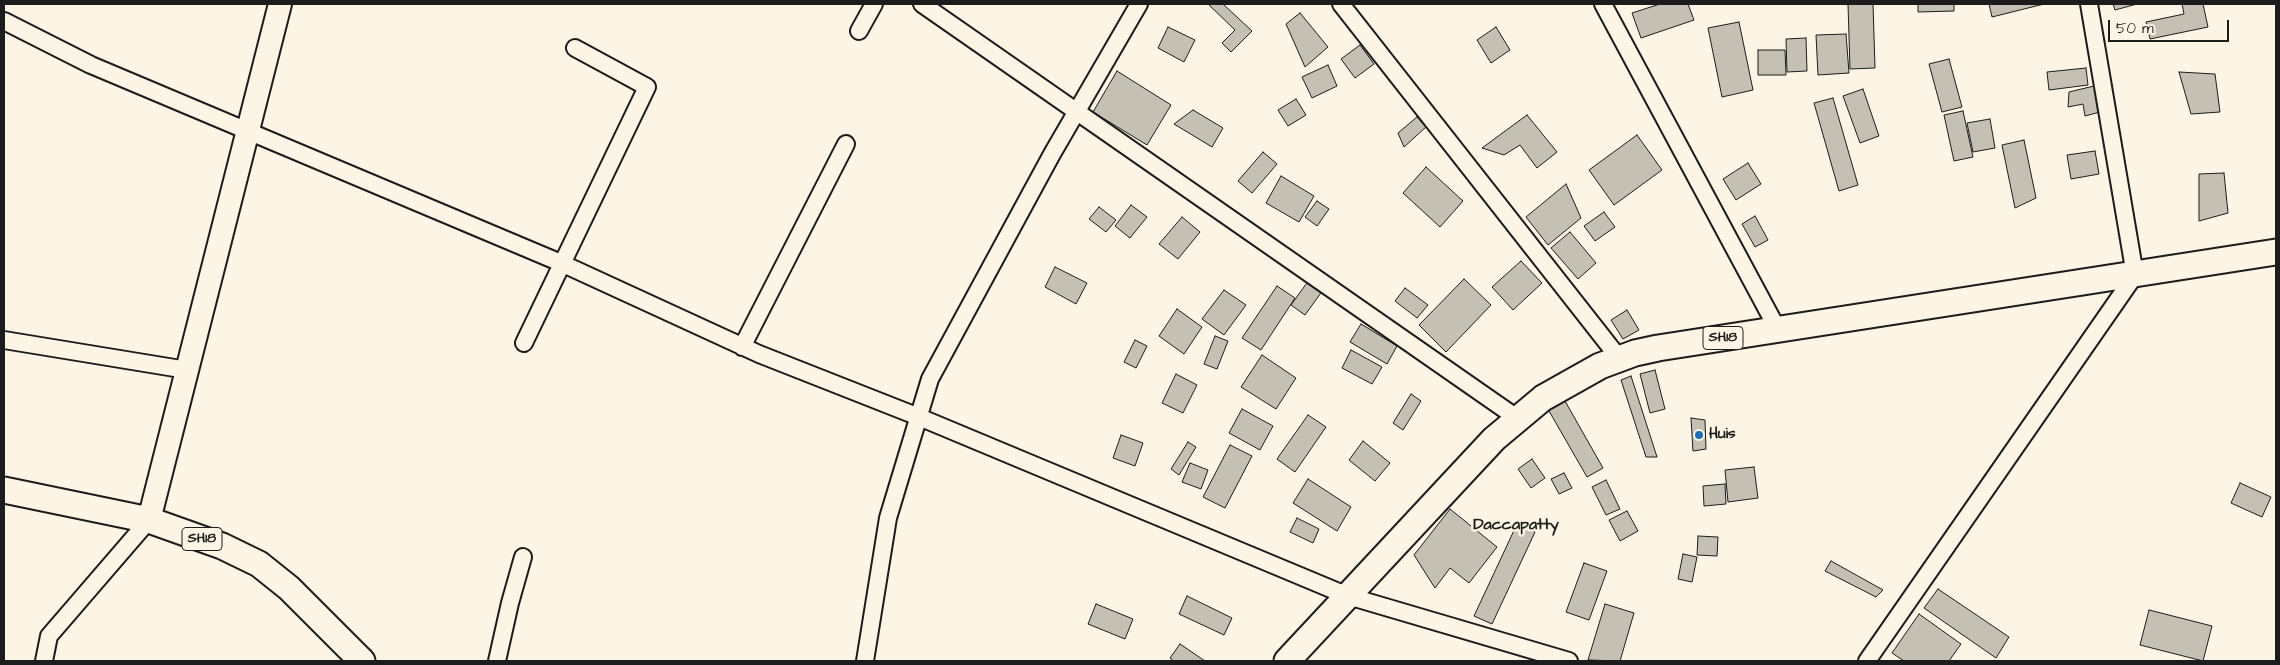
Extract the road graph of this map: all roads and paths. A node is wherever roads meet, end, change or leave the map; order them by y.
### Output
1 (280, 4) edge
2 (874, 4) edge
3 (922, 4) edge
4 (1139, 4) edge
5 (1341, 4) edge
6 (1602, 4) edge
7 (2089, 4) edge
8 (4, 22) edge
9 (859, 31) dead end
10 (575, 48) dead end
11 (1077, 112) junction
12 (247, 129) junction
13 (846, 144) dead end
14 (2276, 252) edge
15 (561, 263) junction
16 (2135, 274) junction
17 (1778, 330) junction
18 (4, 340) edge
19 (524, 343) dead end
20 (742, 346) junction
21 (1619, 358) junction
22 (187, 370) junction
23 (919, 417) junction
24 (1517, 418) junction
25 (4, 490) edge
26 (149, 520) junction
27 (523, 557) dead end
28 (1348, 596) junction
29 (44, 661) edge
30 (362, 661) edge
31 (496, 661) edge
32 (866, 661) edge
33 (1287, 661) edge
34 (1569, 661) edge
35 (1867, 661) edge

1 - 12 street
2 - 9 street
3 - 11 street
4 - 11 street
5 - 21 street
6 - 17 street
7 - 16 street
8 - 12 street
10 - 15 street
11 - 23 street
11 - 24 street
12 - 15 street
12 - 22 street
13 - 20 street
14 - 16 main road, SH18
15 - 19 street
15 - 20 street
16 - 17 main road, SH18
16 - 35 street
17 - 21 main road, SH18
18 - 22 street
20 - 23 street
21 - 24 main road, SH18
22 - 26 street
23 - 28 street
23 - 32 street
24 - 28 main road, SH18
25 - 26 main road, SH18
26 - 29 street
26 - 30 main road, SH18
27 - 31 street
28 - 33 main road, SH18
28 - 34 street

